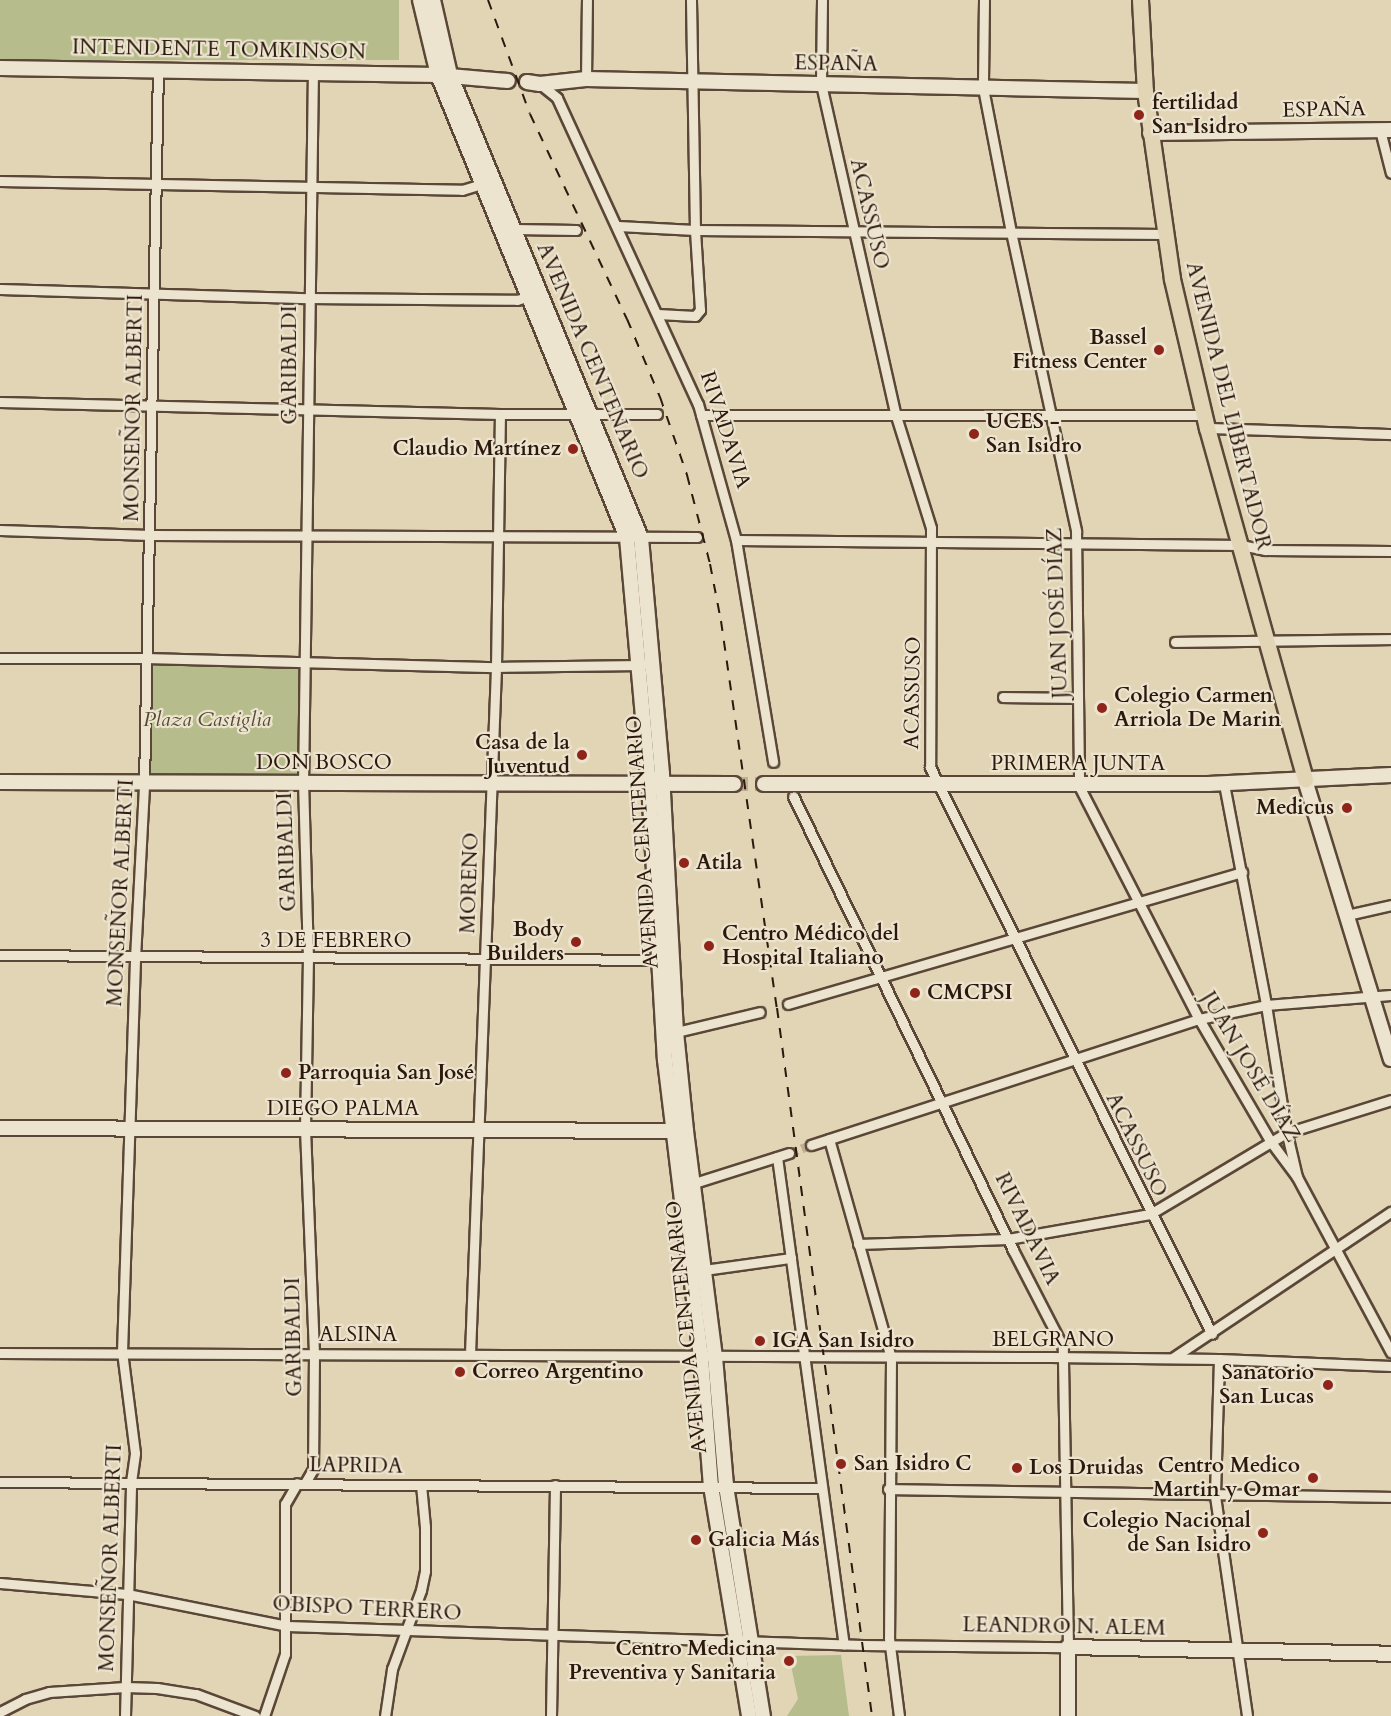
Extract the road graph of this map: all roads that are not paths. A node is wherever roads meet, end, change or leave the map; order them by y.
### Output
1 (420, 0) edge
2 (433, 0) edge
3 (587, 0) edge
4 (691, 0) edge
5 (822, 0) edge
6 (984, 0) edge
7 (1140, 0) edge
8 (0, 68) edge
9 (158, 70) junction
10 (313, 73) junction
11 (444, 75) junction
12 (586, 80) junction
13 (508, 81) dead end
14 (567, 82) junction
15 (692, 82) junction
16 (533, 83) joint
17 (821, 84) junction
18 (983, 88) junction
19 (1145, 91) junction
20 (557, 98) junction
21 (1385, 130) edge
22 (1150, 133) junction
23 (1391, 173) edge
24 (0, 182) edge
25 (488, 182) junction
26 (154, 183) junction
27 (311, 185) junction
28 (618, 226) junction
29 (514, 229) junction
30 (855, 229) junction
31 (576, 230) dead end
32 (695, 230) junction
33 (1011, 232) junction
34 (1165, 234) junction
35 (0, 289) edge
36 (154, 291) junction
37 (535, 294) junction
38 (308, 298) junction
39 (658, 314) junction
40 (0, 402) edge
41 (152, 404) junction
42 (308, 409) junction
43 (583, 413) junction
44 (500, 414) junction
45 (657, 414) dead end
46 (701, 415) junction
47 (896, 416) junction
48 (1051, 416) junction
49 (1206, 422) junction
50 (1391, 434) edge
51 (0, 530) edge
52 (150, 535) junction
53 (305, 536) junction
54 (498, 537) junction
55 (697, 537) dead end
56 (634, 538) junction
57 (736, 540) junction
58 (932, 542) junction
59 (1077, 544) junction
60 (1241, 545) junction
61 (1391, 551) edge
62 (1391, 639) edge
63 (1175, 642) dead end
64 (1266, 642) junction
65 (0, 658) edge
66 (145, 658) junction
67 (303, 662) junction
68 (645, 665) junction
69 (496, 667) junction
70 (1003, 697) dead end
71 (1078, 698) junction
72 (773, 762) dead end
73 (1391, 775) edge
74 (1305, 780) junction
75 (0, 782) edge
76 (144, 784) junction
77 (492, 784) junction
78 (656, 784) junction
79 (734, 784) tunnel mouth
80 (764, 784) tunnel mouth
81 (1224, 784) junction
82 (303, 785) junction
83 (938, 785) junction
84 (1079, 786) junction
85 (793, 796) dead end
86 (1242, 872) junction
87 (1138, 902) junction
88 (1391, 905) edge
89 (1347, 915) junction
90 (1015, 938) junction
91 (0, 955) edge
92 (135, 958) junction
93 (308, 959) junction
94 (484, 959) junction
95 (665, 960) junction
96 (879, 978) junction
97 (1391, 995) edge
98 (1372, 996) junction
99 (788, 1004) dead end
100 (1266, 1005) junction
101 (760, 1012) dead end
102 (1198, 1019) junction
103 (676, 1032) junction
104 (1391, 1059) edge
105 (1074, 1061) junction
106 (1391, 1100) edge
107 (942, 1104) junction
108 (0, 1128) edge
109 (305, 1129) junction
110 (130, 1130) junction
111 (478, 1131) junction
112 (680, 1131) junction
113 (1286, 1133) junction
114 (829, 1139) junction
115 (1271, 1142) junction
116 (811, 1145) tunnel mouth
117 (789, 1153) tunnel mouth
118 (777, 1156) junction
119 (1297, 1176) junction
120 (687, 1185) junction
121 (1391, 1212) edge
122 (1150, 1214) junction
123 (1008, 1239) junction
124 (858, 1244) junction
125 (1337, 1250) junction
126 (790, 1258) junction
127 (704, 1270) junction
128 (1212, 1334) junction
129 (122, 1352) junction
130 (1391, 1352) edge
131 (0, 1353) edge
132 (314, 1353) junction
133 (470, 1354) junction
134 (803, 1356) junction
135 (708, 1357) junction
136 (891, 1358) junction
137 (1065, 1358) junction
138 (1171, 1359) junction
139 (1220, 1359) junction
140 (1391, 1366) edge
141 (0, 1482) edge
142 (130, 1482) junction
143 (301, 1483) junction
144 (421, 1485) junction
145 (555, 1485) junction
146 (711, 1486) junction
147 (726, 1486) junction
148 (821, 1488) junction
149 (888, 1489) junction
150 (1066, 1491) junction
151 (1215, 1496) junction
152 (1391, 1497) edge
153 (0, 1583) edge
154 (127, 1594) junction
155 (287, 1626) junction
156 (405, 1630) junction
157 (553, 1636) junction
158 (736, 1641) junction
159 (752, 1642) junction
160 (844, 1644) junction
161 (890, 1645) junction
162 (1068, 1647) junction
163 (1239, 1651) junction
164 (1391, 1654) edge
165 (126, 1687) junction
166 (0, 1712) edge
167 (125, 1716) edge
168 (255, 1716) edge
169 (264, 1716) edge
170 (385, 1716) edge
171 (552, 1716) edge
172 (749, 1716) edge
173 (764, 1716) edge
174 (899, 1716) edge
175 (1068, 1716) edge
176 (1247, 1716) edge

1 - 11 main road, AVENIDA CENTENARIO
2 - 11 main road, AVENIDA CENTENARIO
3 - 12 street
4 - 15 street
5 - 17 street, ACASSUSO
6 - 18 street, JUAN JOSÉ DÍAZ
7 - 19 main road, AVENIDA DEL LIBERTADOR
8 - 9 main road, INTENDENTE TOMKINSON
9 - 10 main road, INTENDENTE TOMKINSON
9 - 26 street, MONSEÑOR ALBERTI
10 - 11 main road, INTENDENTE TOMKINSON
10 - 27 street, GARIBALDI
11 - 13 main road
11 - 25 main road, AVENIDA CENTENARIO
12 - 14 main road, ESPAÑA
12 - 15 main road, ESPAÑA
14 - 16 main road, ESPAÑA
14 - 20 street
15 - 17 main road, ESPAÑA
15 - 32 street
16 - 20 street, RIVADAVIA
17 - 18 main road, ESPAÑA
17 - 30 street, ACASSUSO
18 - 19 main road, ESPAÑA
18 - 33 street, JUAN JOSÉ DÍAZ
19 - 22 main road, AVENIDA DEL LIBERTADOR
20 - 28 street, RIVADAVIA
21 - 22 main road, ESPAÑA
21 - 23 street
22 - 34 main road, AVENIDA DEL LIBERTADOR
24 - 26 street
25 - 27 street
25 - 29 main road, AVENIDA CENTENARIO
25 - 37 main road, AVENIDA CENTENARIO
26 - 27 street
26 - 36 street, MONSEÑOR ALBERTI
27 - 38 street, GARIBALDI
28 - 32 street
28 - 39 street, RIVADAVIA
29 - 31 street
29 - 37 main road, AVENIDA CENTENARIO
30 - 32 street
30 - 33 street
30 - 47 street, ACASSUSO
32 - 39 street
33 - 34 street
33 - 48 street, JUAN JOSÉ DÍAZ
34 - 49 main road, AVENIDA DEL LIBERTADOR
35 - 36 street
36 - 38 street
36 - 41 street, MONSEÑOR ALBERTI
37 - 38 street
37 - 43 main road, AVENIDA CENTENARIO
38 - 42 street, GARIBALDI
39 - 46 street, RIVADAVIA
40 - 41 street
41 - 42 street
41 - 52 street, MONSEÑOR ALBERTI
42 - 44 street
42 - 53 street, GARIBALDI
43 - 44 street
43 - 45 street
43 - 56 main road, AVENIDA CENTENARIO
44 - 54 street, MORENO
46 - 47 street
46 - 57 street, RIVADAVIA
47 - 48 street
47 - 58 street, ACASSUSO
48 - 49 street
48 - 59 street, JUAN JOSÉ DÍAZ
49 - 50 street
49 - 60 main road, AVENIDA DEL LIBERTADOR
51 - 52 street
52 - 53 street
52 - 66 street, MONSEÑOR ALBERTI
53 - 54 street
53 - 67 street, GARIBALDI
54 - 56 street
54 - 69 street, MORENO
55 - 56 street
56 - 68 main road, AVENIDA CENTENARIO
57 - 58 street
57 - 72 street, RIVADAVIA
58 - 59 street
58 - 83 street, ACASSUSO
59 - 60 street
59 - 71 street, JUAN JOSÉ DÍAZ
60 - 61 street
60 - 64 main road, AVENIDA DEL LIBERTADOR
62 - 64 street
63 - 64 street
64 - 74 main road, AVENIDA DEL LIBERTADOR
65 - 66 street
66 - 67 street
66 - 76 street, MONSEÑOR ALBERTI
67 - 69 street
67 - 82 street, GARIBALDI
68 - 69 street
68 - 78 main road, AVENIDA CENTENARIO
69 - 77 street, MORENO
70 - 71 street
71 - 84 street, JUAN JOSÉ DÍAZ
73 - 74 main road, PRIMERA JUNTA
74 - 81 main road, PRIMERA JUNTA
74 - 89 main road
75 - 76 main road, DON BOSCO
76 - 82 main road, DON BOSCO
76 - 92 street, MONSEÑOR ALBERTI
77 - 78 main road, DON BOSCO
77 - 82 main road, DON BOSCO
77 - 94 street, MORENO
78 - 79 main road
78 - 95 main road, AVENIDA CENTENARIO
80 - 83 main road, PRIMERA JUNTA
81 - 84 main road, PRIMERA JUNTA
81 - 86 street
82 - 93 street, GARIBALDI
83 - 84 main road, PRIMERA JUNTA
83 - 90 street, ACASSUSO
84 - 87 street, JUAN JOSÉ DÍAZ
85 - 96 street, RIVADAVIA
86 - 87 street
86 - 100 street
87 - 90 street
87 - 102 street, JUAN JOSÉ DÍAZ
88 - 89 street
89 - 98 main road
90 - 96 street
90 - 105 street, ACASSUSO
91 - 92 street, 3 DE FEBRERO
92 - 93 street, 3 DE FEBRERO
92 - 110 street, MONSEÑOR ALBERTI
93 - 94 street, 3 DE FEBRERO
93 - 109 street, GARIBALDI
94 - 95 street, 3 DE FEBRERO
94 - 111 street, MORENO
95 - 103 main road, AVENIDA CENTENARIO
95 - 112 main road, AVENIDA CENTENARIO
96 - 99 street
96 - 107 street, RIVADAVIA
97 - 98 street
98 - 100 street
98 - 104 main road
100 - 102 street
100 - 113 street
101 - 103 street
102 - 105 street
102 - 115 street, JUAN JOSÉ DÍAZ
103 - 112 main road, AVENIDA CENTENARIO
105 - 107 street
105 - 122 street, ACASSUSO
106 - 113 street
107 - 114 street
107 - 123 street, RIVADAVIA
108 - 110 main road, DIEGO PALMA
109 - 110 main road, DIEGO PALMA
109 - 111 main road, DIEGO PALMA
109 - 132 street, GARIBALDI
110 - 129 street, MONSEÑOR ALBERTI
111 - 112 main road, DIEGO PALMA
111 - 133 street, MORENO
112 - 120 main road, AVENIDA CENTENARIO
113 - 115 street
113 - 119 street
114 - 116 street
114 - 124 street
115 - 119 street, JUAN JOSÉ DÍAZ
115 - 122 street
117 - 118 street
118 - 120 street
118 - 126 street
119 - 125 street
120 - 127 main road, AVENIDA CENTENARIO
120 - 135 main road, AVENIDA CENTENARIO
121 - 125 street
122 - 123 street
122 - 128 street, ACASSUSO
123 - 124 street
123 - 137 street, RIVADAVIA
124 - 136 street
125 - 128 street
125 - 130 street
126 - 127 street
126 - 134 street
127 - 135 main road, AVENIDA CENTENARIO
128 - 138 street
129 - 131 street, ALSINA
129 - 132 street, ALSINA
129 - 142 street, MONSEÑOR ALBERTI
132 - 133 street, ALSINA
132 - 143 street, GARIBALDI
133 - 135 street, ALSINA
134 - 135 street, BELGRANO
134 - 136 street, BELGRANO
134 - 148 street
135 - 146 main road, AVENIDA CENTENARIO
135 - 147 main road, AVENIDA CENTENARIO
136 - 137 street, BELGRANO
136 - 149 street
137 - 138 street, BELGRANO
137 - 150 street, RIVADAVIA
138 - 139 street, BELGRANO
139 - 140 street, BELGRANO
139 - 151 street
141 - 142 street, LAPRIDA
142 - 143 street, LAPRIDA
142 - 154 street, MONSEÑOR ALBERTI
143 - 144 street, LAPRIDA
143 - 155 street, GARIBALDI
144 - 145 street, LAPRIDA
144 - 156 street
145 - 146 street, LAPRIDA
145 - 157 street
146 - 147 street, LAPRIDA
146 - 158 main road, AVENIDA CENTENARIO
147 - 148 street, LAPRIDA
147 - 159 main road, AVENIDA CENTENARIO
148 - 160 street
149 - 150 street
149 - 161 street
150 - 151 street
150 - 162 street, RIVADAVIA
151 - 152 street
151 - 163 street
153 - 154 street, OBISPO TERRERO
154 - 155 street, OBISPO TERRERO
154 - 165 street, MONSEÑOR ALBERTI
155 - 156 street, OBISPO TERRERO
155 - 169 street, GARIBALDI
156 - 157 street, OBISPO TERRERO
156 - 170 street
157 - 158 street, OBISPO TERRERO
157 - 171 street
158 - 159 street, LEANDRO N. ALEM
158 - 172 main road, AVENIDA CENTENARIO
159 - 160 street, LEANDRO N. ALEM
159 - 173 main road, AVENIDA CENTENARIO
160 - 161 street, LEANDRO N. ALEM
161 - 162 street, LEANDRO N. ALEM
161 - 174 street
162 - 163 main road, LEANDRO N. ALEM
162 - 175 main road, RIVADAVIA
163 - 164 main road, LEANDRO N. ALEM
163 - 176 street
165 - 166 street
165 - 167 street, MONSEÑOR ALBERTI
165 - 168 street

